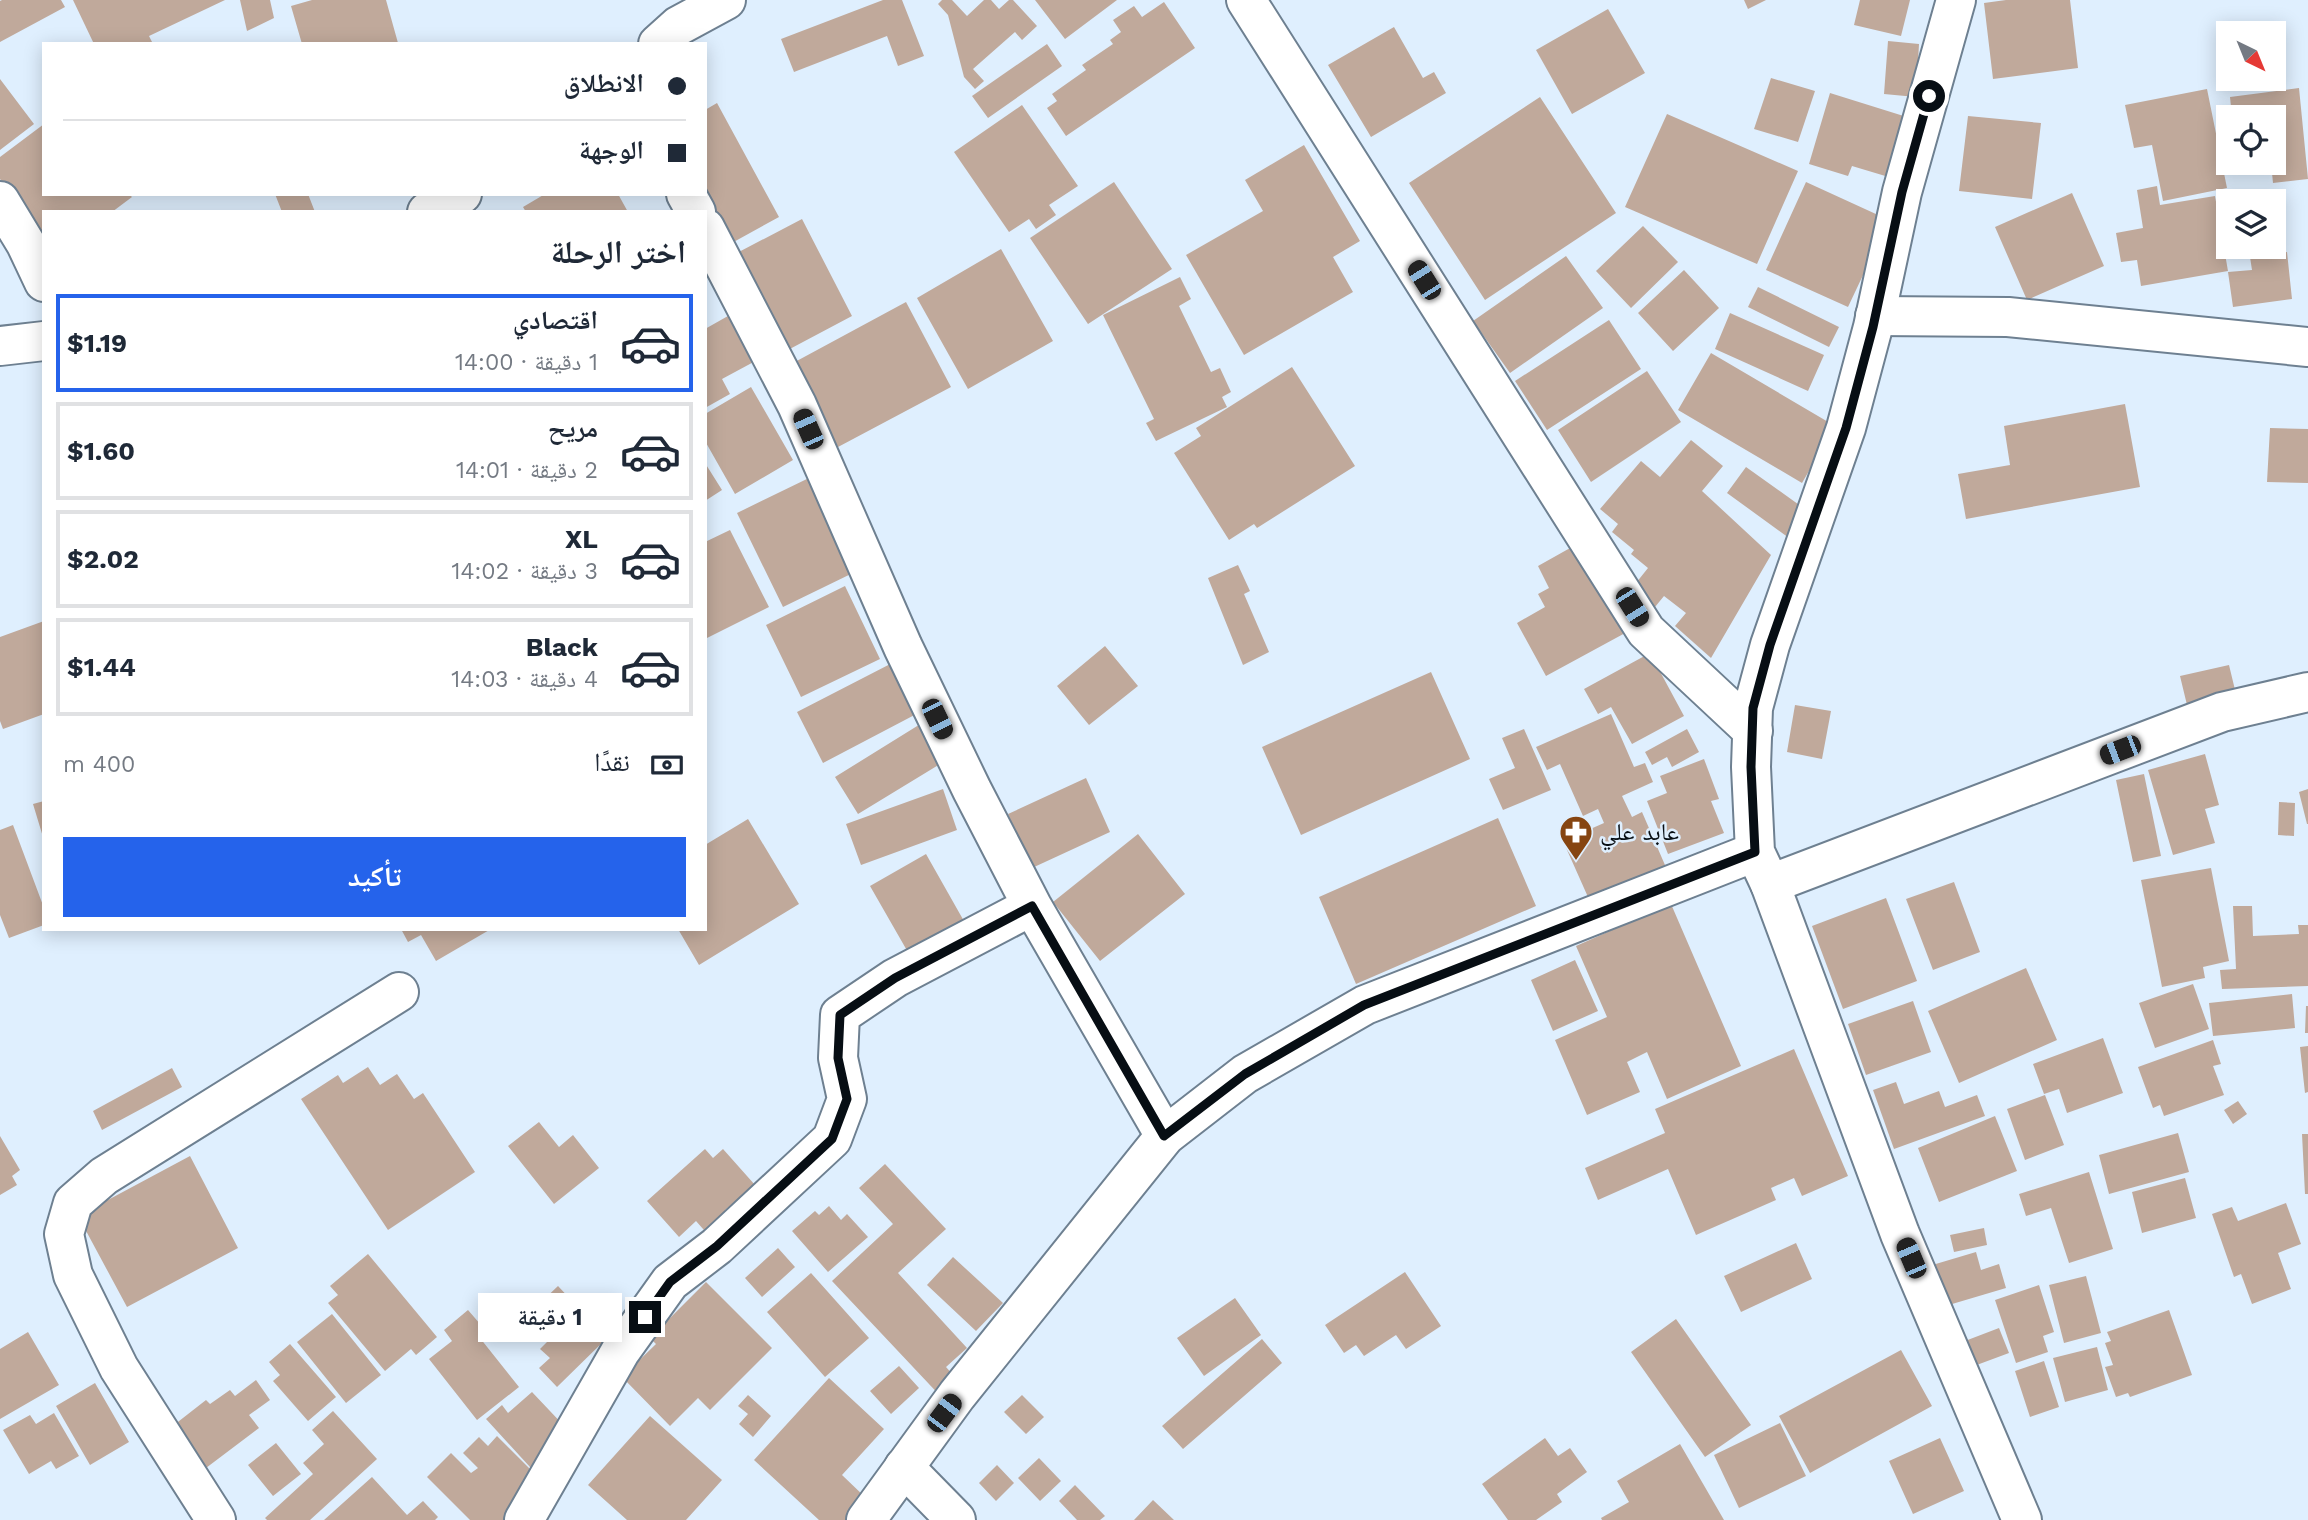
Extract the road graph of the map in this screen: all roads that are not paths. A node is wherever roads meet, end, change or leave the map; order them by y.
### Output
1 (726, 0) edge
2 (1247, 0) edge
3 (1956, 0) edge
4 (660, 42) edge
5 (458, 196) edge
6 (0, 201) edge
7 (431, 210) edge
8 (707, 232) edge
9 (42, 278) edge
10 (1875, 316) junction
11 (42, 341) edge
12 (0, 346) edge
13 (2308, 347) edge
14 (2308, 692) edge
15 (1753, 731) junction
16 (1763, 868) junction
17 (1032, 906) junction
18 (399, 992) dead end
19 (1164, 1136) junction
20 (904, 1467) junction
21 (216, 1520) edge
22 (524, 1520) edge
23 (866, 1520) edge
24 (956, 1520) edge
25 (2022, 1520) edge

1 - 4 street
2 - 15 street
3 - 10 street
5 - 7 street
6 - 9 street
8 - 17 street
10 - 13 street
10 - 15 street
11 - 12 street
14 - 16 street
15 - 16 street
16 - 19 street
16 - 25 street
17 - 19 street
17 - 22 street
18 - 21 street
19 - 20 street
20 - 23 street
20 - 24 street

